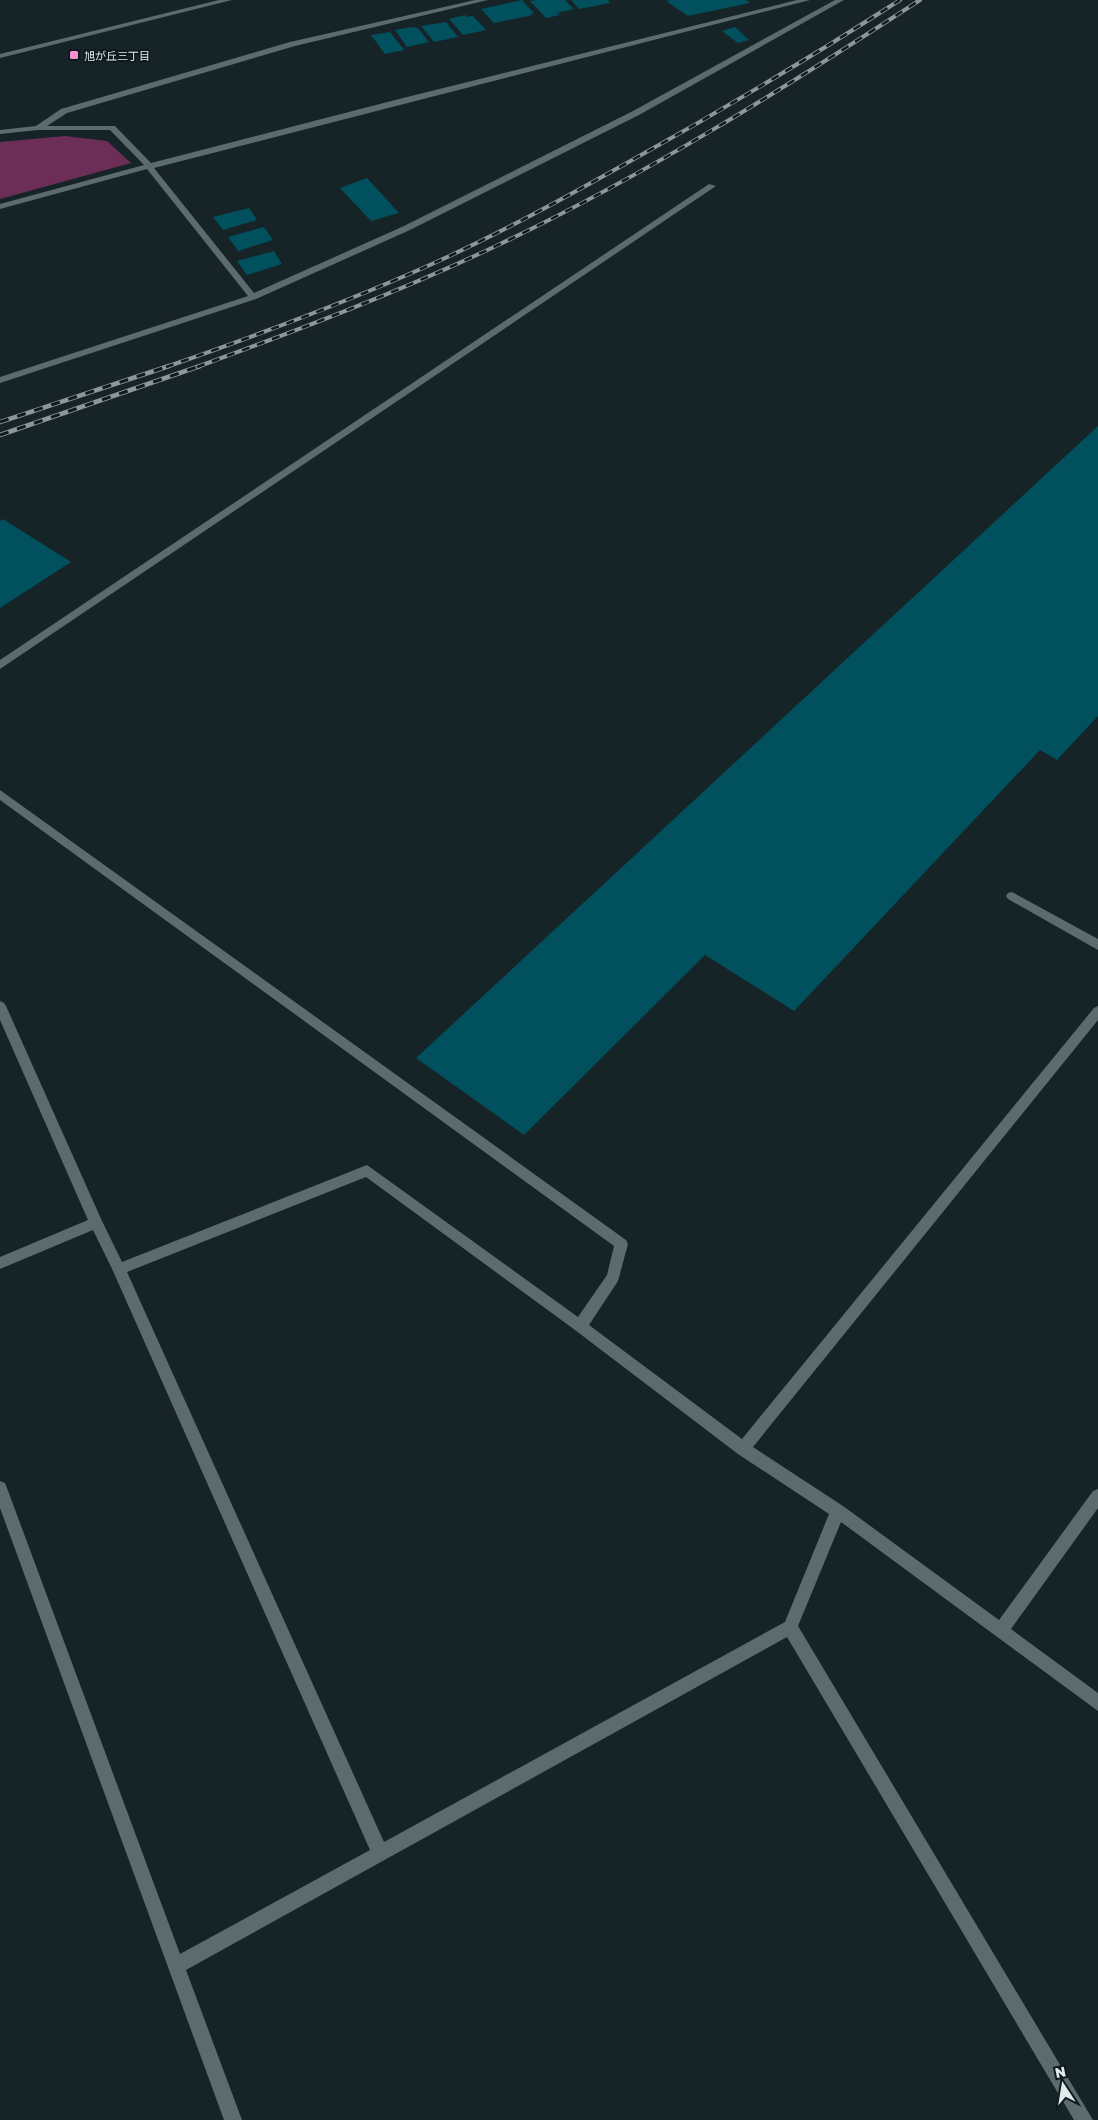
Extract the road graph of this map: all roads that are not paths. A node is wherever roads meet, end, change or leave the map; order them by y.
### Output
1 (228, 0) edge
2 (484, 0) edge
3 (806, 0) edge
4 (840, 0) edge
5 (468, 2) edge
6 (0, 56) edge
7 (38, 128) junction
8 (0, 132) edge
9 (149, 166) junction
10 (712, 186) dead end
11 (0, 207) edge
12 (253, 297) junction
13 (0, 368) edge
14 (3, 379) edge
15 (0, 665) edge
16 (0, 794) edge
17 (1012, 896) dead end
18 (1098, 945) edge
19 (0, 1006) edge
20 (1098, 1011) edge
21 (96, 1223) junction
22 (0, 1263) edge
23 (119, 1269) junction
24 (580, 1326) junction
25 (743, 1449) junction
26 (0, 1488) edge
27 (1098, 1496) edge
28 (838, 1511) junction
29 (790, 1627) junction
30 (1001, 1630) junction
31 (1098, 1703) edge
32 (380, 1854) junction
33 (176, 1966) junction
34 (233, 2120) edge
35 (1084, 2120) edge

1 - 6 street
2 - 5 street
3 - 9 street
4 - 12 street
5 - 7 street
7 - 8 street
7 - 9 street
9 - 11 street
9 - 12 street
10 - 15 street
12 - 14 street
13 - 14 street
16 - 24 street
17 - 18 street
19 - 21 street
20 - 25 street
21 - 22 street
21 - 23 street
23 - 24 street
23 - 32 street
24 - 25 street
25 - 28 street
26 - 33 street
27 - 30 street
28 - 29 street
28 - 30 street
29 - 32 street
29 - 35 street
30 - 31 street
32 - 33 street
33 - 34 street

